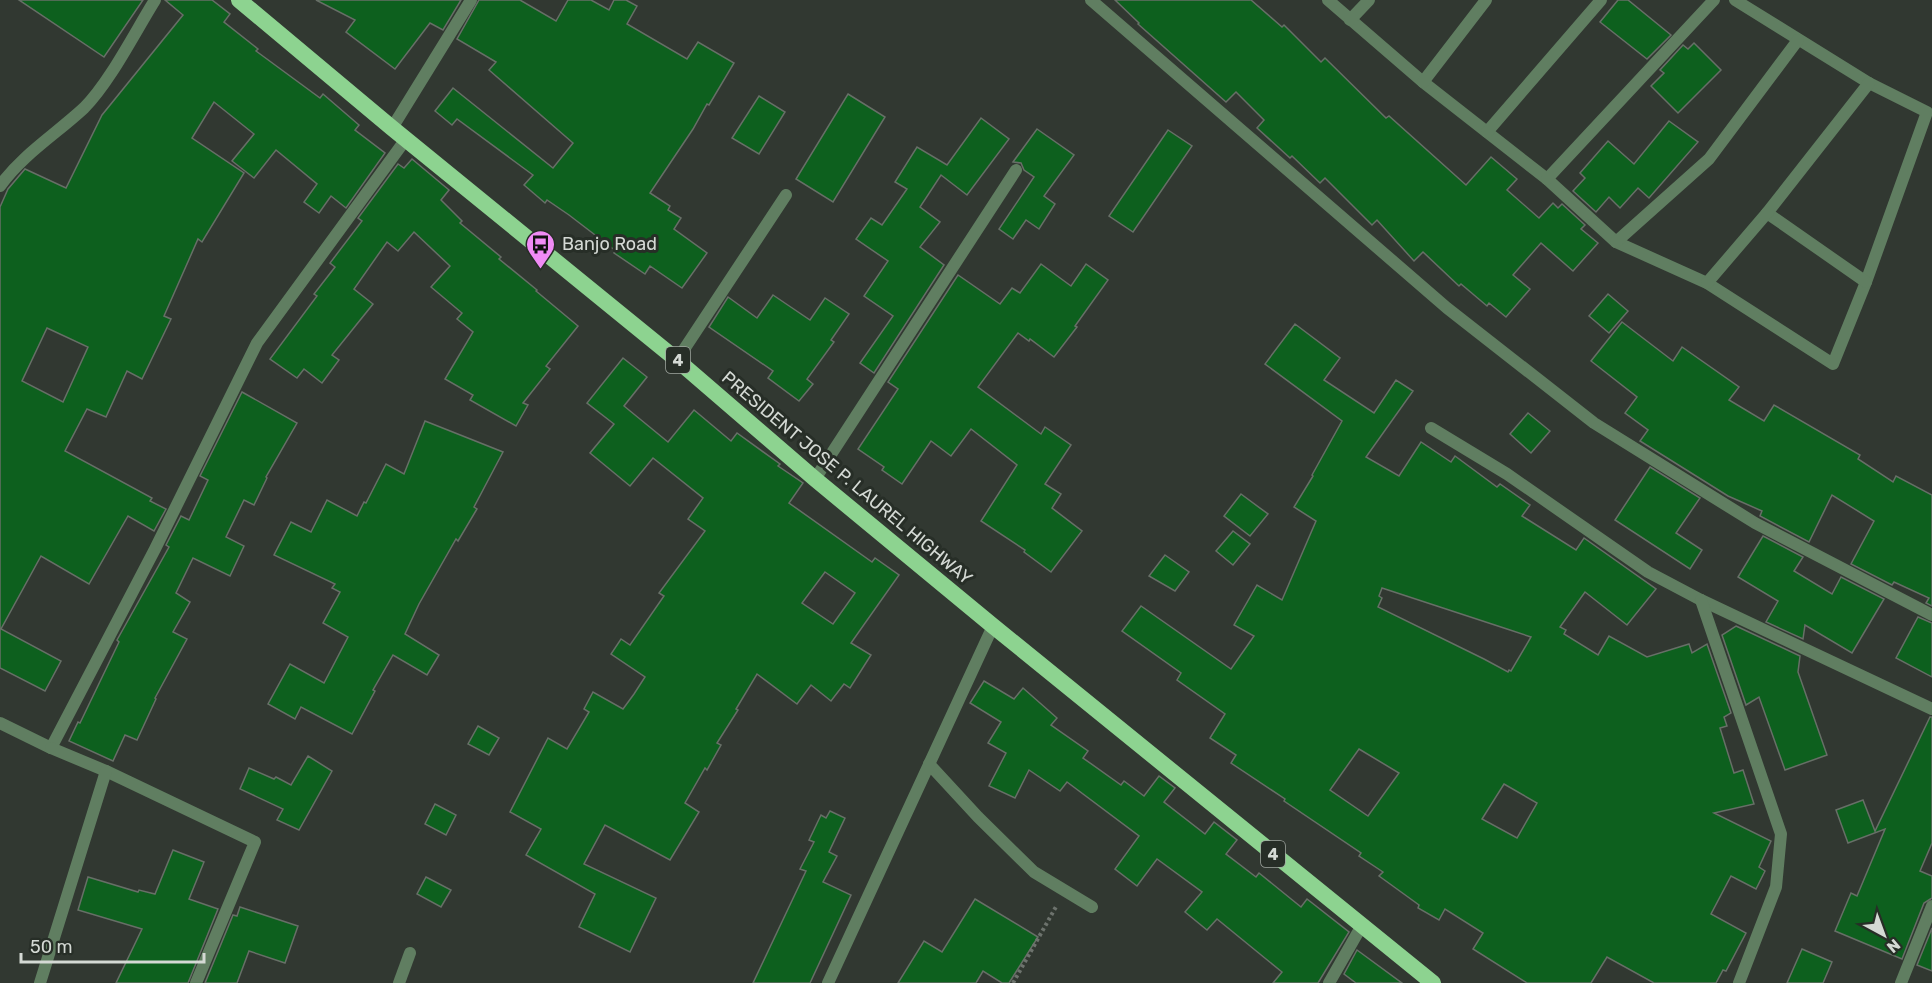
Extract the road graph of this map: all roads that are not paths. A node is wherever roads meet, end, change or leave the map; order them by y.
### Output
1 (154, 0) edge
2 (239, 0) edge
3 (471, 0) edge
4 (1091, 0) edge
5 (1328, 0) edge
6 (1368, 0) edge
7 (1486, 0) edge
8 (1601, 0) edge
9 (1714, 0) edge
10 (1735, 0) edge
11 (1350, 20) junction
12 (1798, 40) junction
13 (1423, 82) junction
14 (1869, 83) junction
15 (392, 128) junction
16 (1487, 132) junction
17 (406, 139) junction
18 (1016, 170) dead end
19 (1547, 179) junction
20 (0, 186) edge
21 (786, 195) dead end
22 (1767, 213) junction
23 (1616, 242) junction
24 (1866, 282) junction
25 (1707, 283) junction
26 (677, 360) junction
27 (1431, 428) dead end
28 (815, 479) junction
29 (1701, 600) junction
30 (1932, 615) edge
31 (993, 626) junction
32 (1932, 709) edge
33 (0, 723) edge
34 (51, 748) junction
35 (929, 764) junction
36 (106, 771) junction
37 (1932, 906) edge
38 (1092, 907) dead end
39 (1361, 927) junction
40 (410, 953) dead end
41 (40, 983) edge
42 (196, 983) edge
43 (399, 983) edge
44 (828, 983) edge
45 (1329, 983) edge
46 (1433, 983) edge
47 (1739, 983) edge
48 (1901, 983) edge

1 - 20 street
2 - 15 highway, PRESIDENT JOSE P. LAUREL HIGHWAY / 4
3 - 15 street
4 - 30 street
5 - 11 street
6 - 11 street
7 - 13 street
8 - 16 street
9 - 19 street
10 - 12 street
11 - 13 street
12 - 14 street
12 - 23 street
13 - 16 street
14 - 22 street
14 - 24 street
15 - 17 highway, PRESIDENT JOSE P. LAUREL HIGHWAY / 4
16 - 19 street
17 - 26 highway, PRESIDENT JOSE P. LAUREL HIGHWAY / 4
17 - 34 street
18 - 28 street
19 - 23 street
21 - 26 street
22 - 24 street
22 - 25 street
23 - 25 street
24 - 25 street
26 - 28 highway, PRESIDENT JOSE P. LAUREL HIGHWAY / 4
27 - 29 street
28 - 31 highway, PRESIDENT JOSE P. LAUREL HIGHWAY / 4
29 - 32 street
29 - 47 street
31 - 35 street
31 - 39 highway, PRESIDENT JOSE P. LAUREL HIGHWAY / 4
33 - 34 street
34 - 36 street
35 - 38 street
35 - 44 street
36 - 41 street
36 - 42 street
37 - 48 street
39 - 45 street
39 - 46 highway, PRESIDENT JOSE P. LAUREL HIGHWAY / 4
40 - 43 street

